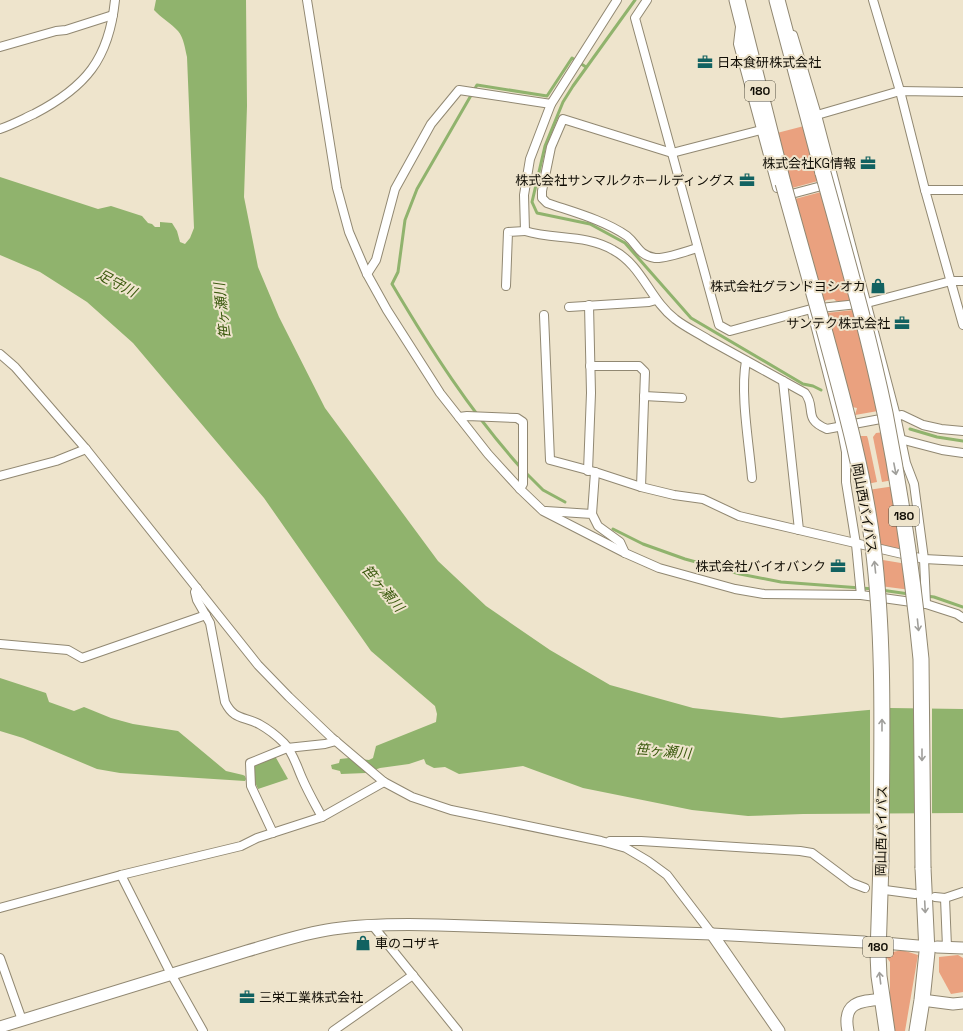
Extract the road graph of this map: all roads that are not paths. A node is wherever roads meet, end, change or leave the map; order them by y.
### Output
1 (115, 0) edge
2 (307, 0) edge
3 (617, 0) edge
4 (647, 0) edge
5 (737, 0) edge
6 (777, 0) edge
7 (873, 0) edge
8 (113, 15) junction
9 (741, 16) junction
10 (0, 47) edge
11 (900, 91) junction
12 (963, 92) edge
13 (551, 104) junction
14 (817, 115) junction
15 (0, 129) edge
16 (761, 130) junction
17 (672, 153) junction
18 (835, 182) junction
19 (925, 190) junction
20 (963, 190) edge
21 (779, 198) junction
22 (525, 231) junction
23 (697, 248) junction
24 (367, 274) junction
25 (951, 281) junction
26 (963, 281) edge
27 (506, 286) dead end
28 (656, 300) junction
29 (867, 304) junction
30 (589, 305) junction
31 (569, 307) dead end
32 (811, 309) junction
33 (544, 315) dead end
34 (963, 326) edge
35 (0, 354) edge
36 (4, 360) edge
37 (746, 361) junction
38 (590, 366) junction
39 (783, 381) junction
40 (644, 396) junction
41 (682, 398) dead end
42 (896, 416) junction
43 (459, 417) junction
44 (841, 426) junction
45 (963, 432) edge
46 (900, 439) junction
47 (86, 449) junction
48 (963, 453) edge
49 (592, 472) junction
50 (0, 476) edge
51 (752, 478) dead end
52 (641, 487) junction
53 (520, 489) junction
54 (544, 511) junction
55 (592, 514) junction
56 (799, 530) junction
57 (856, 544) junction
58 (625, 554) junction
59 (924, 559) junction
60 (963, 561) edge
61 (197, 588) junction
62 (861, 590) junction
63 (926, 598) junction
64 (206, 615) junction
65 (963, 618) edge
66 (0, 644) edge
67 (338, 743) junction
68 (287, 748) junction
69 (384, 782) junction
70 (322, 817) junction
71 (273, 833) junction
72 (601, 840) junction
73 (121, 876) junction
74 (866, 888) dead end
75 (885, 890) dead end
76 (963, 892) edge
77 (915, 894) dead end
78 (934, 896) dead end
79 (945, 898) junction
80 (0, 908) edge
81 (373, 926) junction
82 (712, 934) junction
83 (864, 942) dead end
84 (884, 943) dead end
85 (918, 946) dead end
86 (942, 947) joint
87 (963, 948) edge
88 (0, 958) edge
89 (171, 974) junction
90 (413, 975) junction
91 (883, 999) junction
92 (922, 1000) junction
93 (963, 1003) edge
94 (22, 1020) junction
95 (0, 1027) edge
96 (203, 1031) edge
97 (333, 1031) edge
98 (458, 1031) edge
99 (779, 1031) edge
100 (848, 1031) edge
101 (887, 1031) edge
102 (917, 1031) edge

1 - 8 street
2 - 24 street
3 - 13 street
4 - 17 street
5 - 9 highway, 岡山西バイパス / 180
6 - 14 street
6 -> 92 highway, 180, bridge
7 - 11 street
8 - 10 street
8 - 15 street
9 - 16 street
91 -> 9 highway, 岡山西バイパス / 180, bridge
11 - 12 street
11 - 14 street
11 - 19 street
13 - 22 street
13 - 24 street
14 - 18 street
16 - 17 street
16 - 21 street
17 - 23 street
17 - 23 street
18 - 21 street
18 - 29 street
19 - 20 street
19 - 25 street
21 - 32 street
22 - 27 street
22 - 28 street
23 - 32 street
24 - 43 street
25 - 26 street
25 - 29 street
25 - 34 street
28 - 30 street
28 - 37 street
29 - 32 street
29 - 42 street
30 - 31 street
30 - 38 street
32 - 44 street
33 - 49 street
35 - 36 street
36 - 47 street
37 - 39 street
37 - 51 street
38 - 40 street
38 - 49 street
39 - 44 street
39 - 56 street
40 - 41 street
40 - 52 street
42 - 44 street
42 - 45 street
42 - 46 street
43 - 53 street
43 - 53 street
44 - 57 street
46 - 48 street
46 - 59 street
47 - 50 street
47 - 61 street
49 - 52 street
49 - 55 street
52 - 56 street
53 - 54 street
54 - 55 street
54 - 58 street
55 - 58 street
56 - 57 street
57 - 59 street
57 - 62 street
58 - 62 street
59 - 60 street
59 - 63 street
61 - 64 street
61 - 67 street
62 - 63 street
63 - 65 street
64 - 66 street
64 - 68 street
67 - 68 street
67 - 69 street
68 - 70 street
68 - 71 street
69 - 70 street
69 - 72 street
70 - 71 street
71 - 73 street
72 - 74 street
72 - 82 street
73 - 80 street
73 - 89 street
75 - 77 street
76 - 79 street
78 - 79 street
79 - 86 street
81 - 82 street
81 - 89 street
81 - 90 street
82 - 83 street
82 - 99 street
84 - 85 street
86 - 87 street
88 - 94 street
89 - 94 street
89 - 96 street
90 - 97 street
90 - 98 street
91 - 100 street
91 - 101 highway, 岡山西バイパス / 180
92 - 93 street
92 - 102 highway, 180
94 - 95 street

